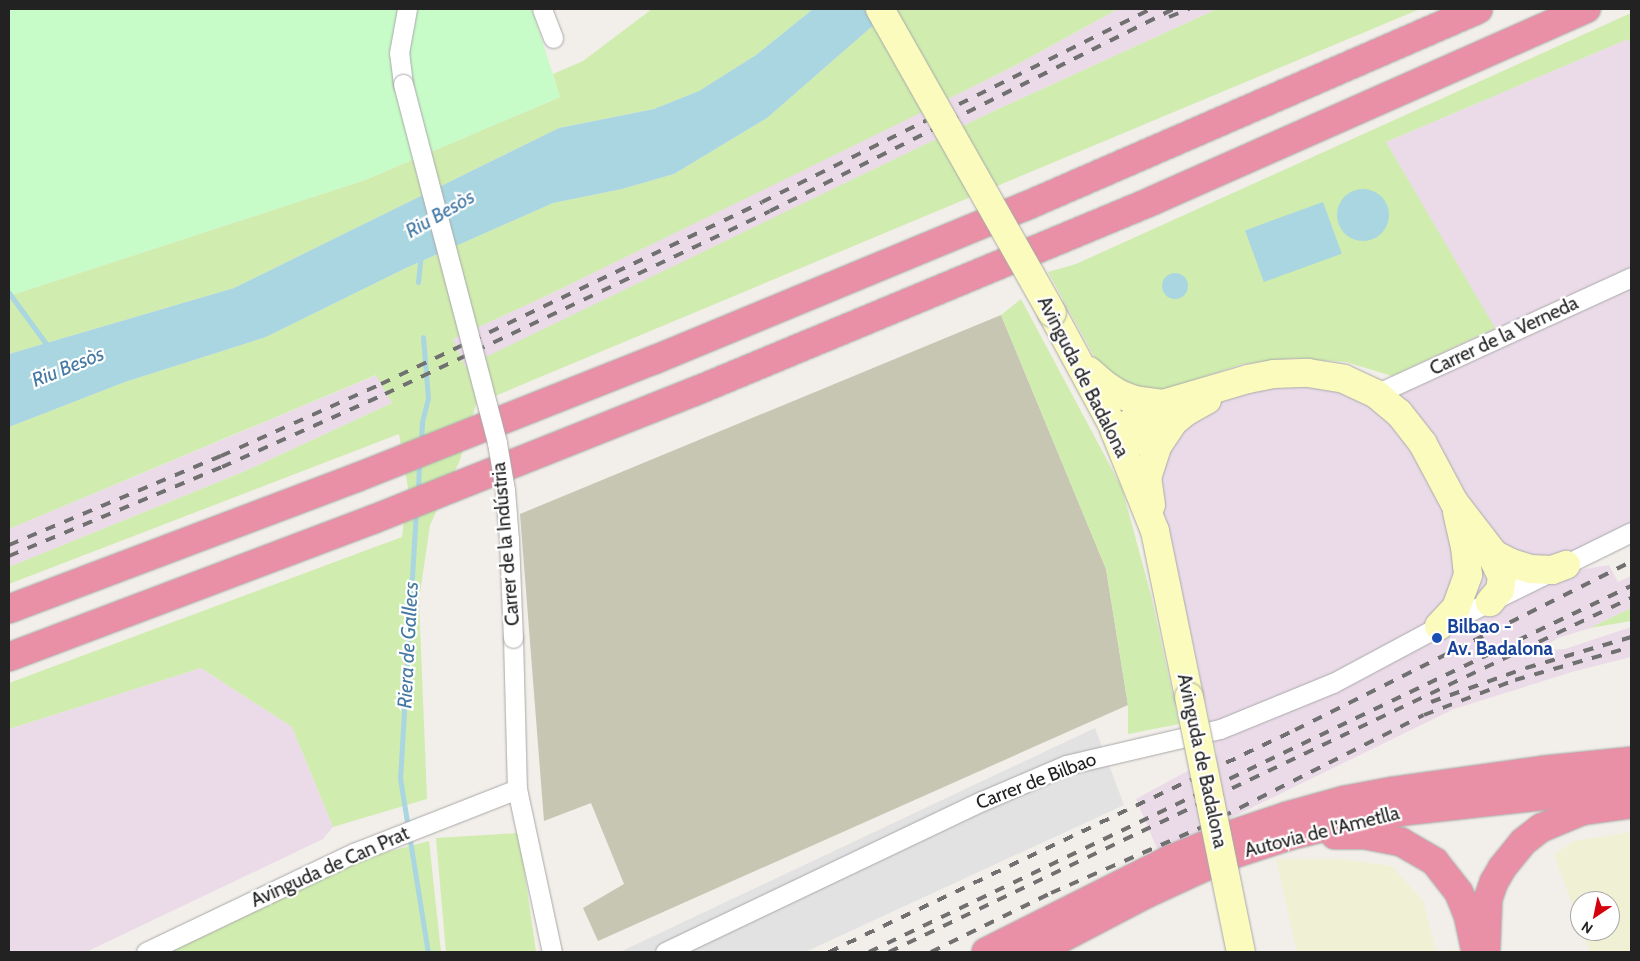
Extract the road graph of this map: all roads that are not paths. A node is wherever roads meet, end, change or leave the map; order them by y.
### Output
1 (407, 9) edge
2 (542, 9) edge
3 (880, 9) edge
4 (1478, 9) edge
5 (1586, 9) edge
6 (553, 38) dead end
7 (1631, 277) edge
8 (1081, 364) junction
9 (1376, 394) junction
10 (1168, 414) junction
11 (1120, 438) junction
12 (1155, 531) junction
13 (1631, 532) edge
14 (1477, 555) junction
15 (1566, 565) junction
16 (1498, 597) junction
17 (9, 609) edge
18 (1439, 626) junction
19 (9, 657) edge
20 (1631, 761) edge
21 (1631, 786) edge
22 (517, 789) junction
23 (1631, 804) edge
24 (1289, 836) junction
25 (146, 952) edge
26 (552, 952) edge
27 (665, 952) edge
28 (986, 952) edge
29 (1035, 952) edge
30 (1241, 952) edge
31 (1476, 952) edge
32 (1486, 952) edge

1 - 22 street, Carrer de la Indústria, bridge
2 - 6 street
3 - 8 street, Avinguda de Badalona, bridge
4 - 17 highway
5 - 19 highway
7 - 9 street, Carrer de la Verneda
8 - 10 street
8 - 11 street, Avinguda de Badalona
9 - 10 street
9 - 14 street
10 - 11 street
10 - 12 street
11 - 12 street, Avinguda de Badalona
12 - 30 street, Avinguda de Badalona, bridge
13 - 15 street, Carrer de Bilbao
14 - 15 street
14 - 16 street
14 - 18 street
15 - 16 street, Carrer de Bilbao
16 - 18 street, Carrer de Bilbao
18 - 27 street, Carrer de Bilbao
20 - 28 highway
21 - 24 highway, Autovia de l'Ametlla
22 - 25 street, Avinguda de Can Prat
22 - 26 street, Carrer de la Indústria
23 - 32 highway
24 - 29 highway, Autovia de l'Ametlla
24 - 31 highway

